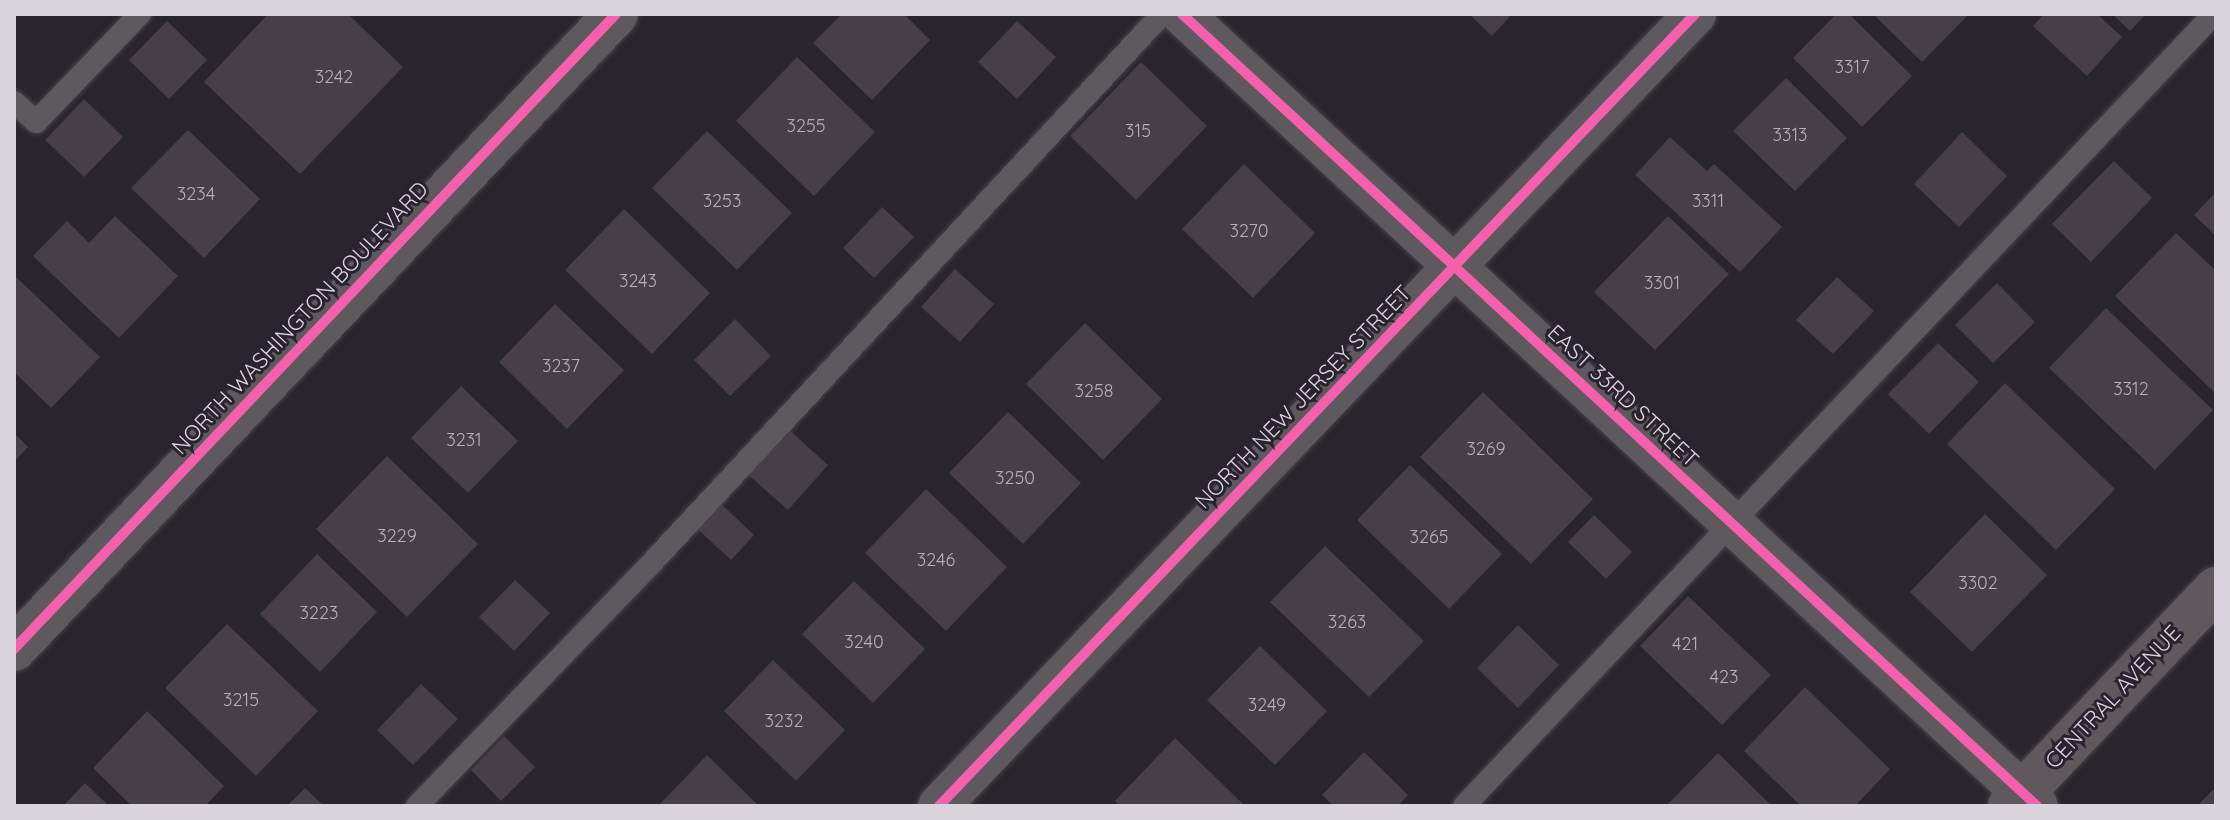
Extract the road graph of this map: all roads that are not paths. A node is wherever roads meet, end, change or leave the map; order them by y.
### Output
1 (140, 14) edge
2 (616, 14) edge
3 (1162, 14) edge
4 (1182, 14) edge
5 (1695, 14) edge
6 (2214, 14) edge
7 (14, 102) edge
8 (1455, 268) junction
9 (1731, 524) junction
10 (2216, 589) edge
11 (14, 649) edge
12 (2023, 802) edge
13 (417, 806) edge
14 (939, 806) edge
15 (1464, 806) edge

1 - 7 lane
2 - 11 street, NORTH WASHINGTON BOULEVARD
3 - 13 lane
4 - 8 street, EAST 33RD STREET
5 - 8 street, NORTH NEW JERSEY STREET
6 - 9 lane
8 - 9 street, EAST 33RD STREET
8 - 14 street, NORTH NEW JERSEY STREET
9 - 12 street, EAST 33RD STREET
9 - 15 lane
10 - 12 main road, CENTRAL AVENUE

